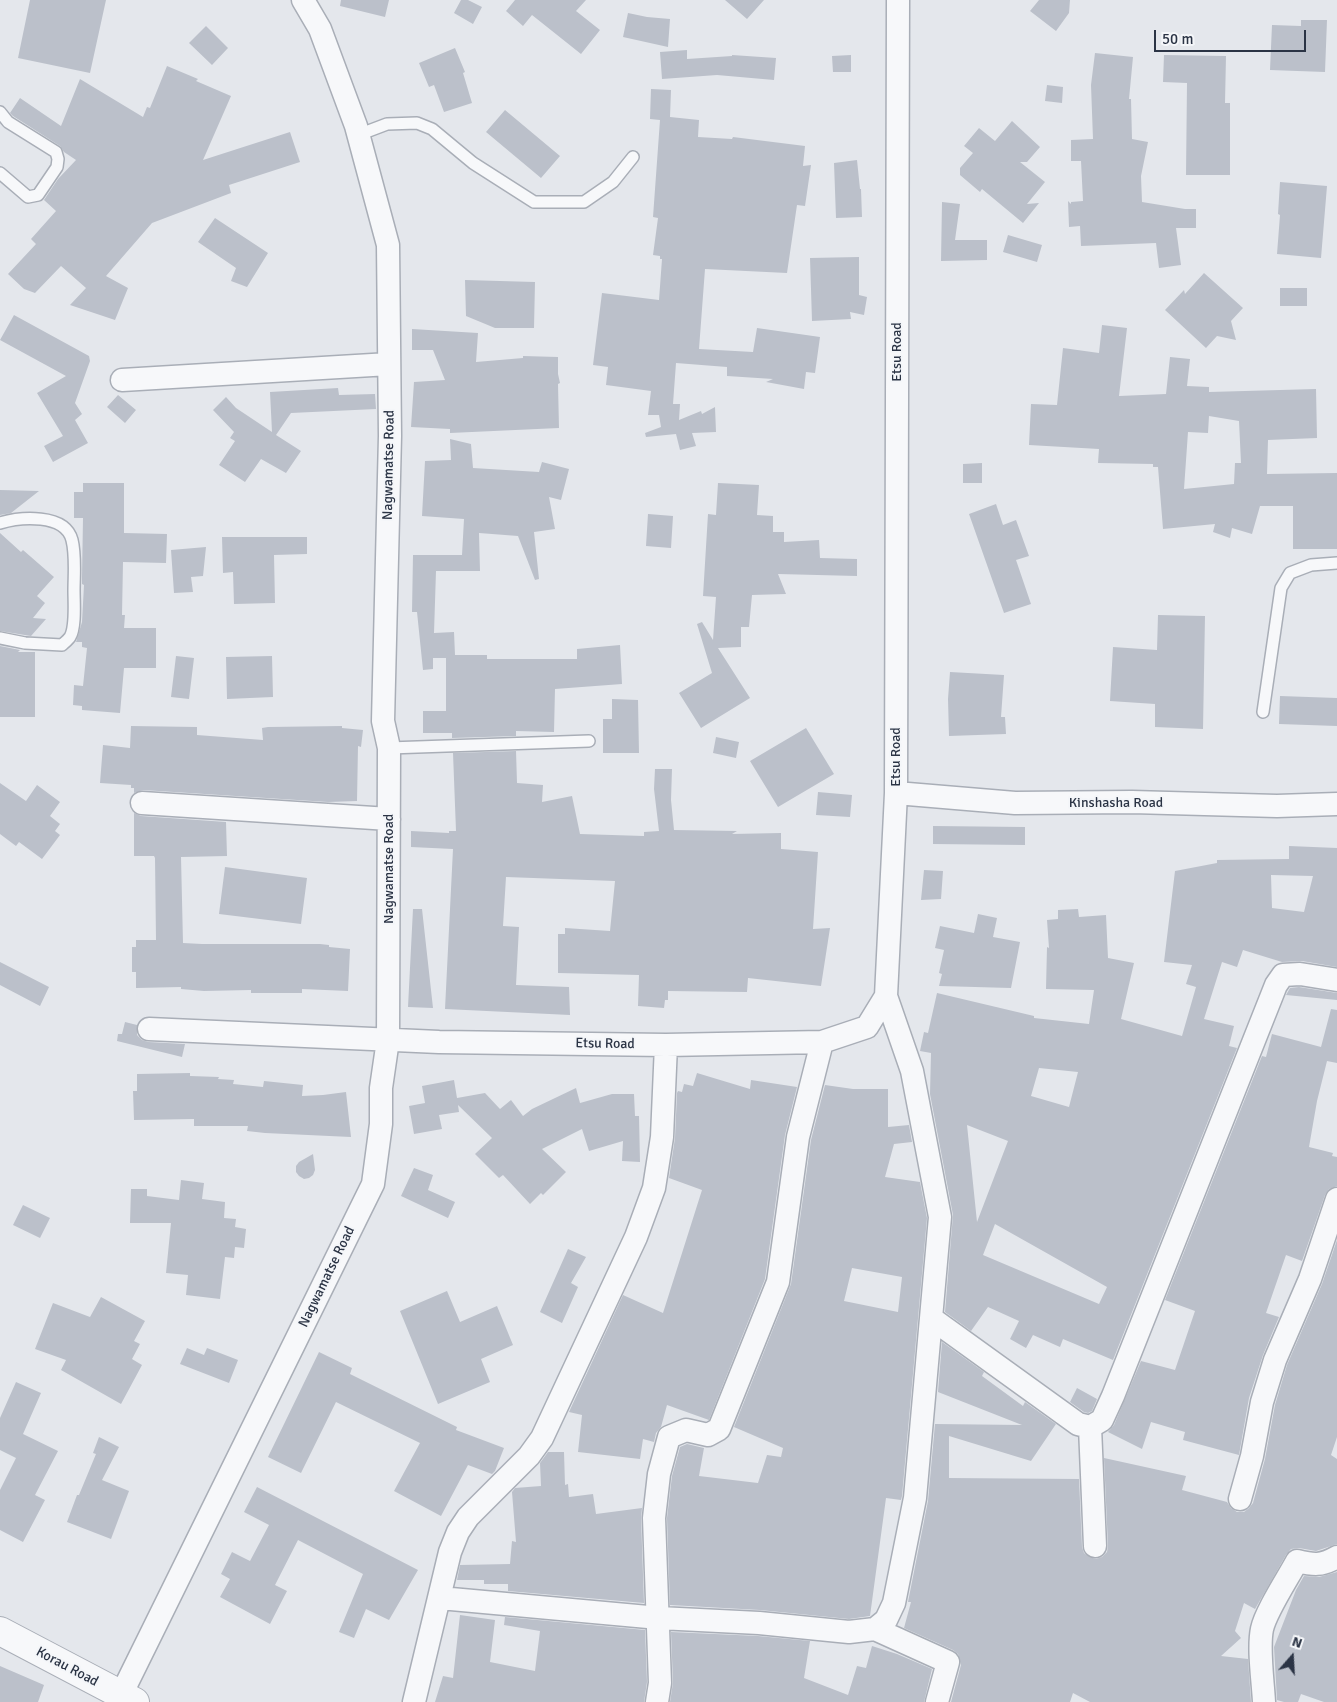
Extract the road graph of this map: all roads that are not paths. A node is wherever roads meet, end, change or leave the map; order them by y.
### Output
1 (303, 0) edge
2 (898, 0) edge
3 (0, 112) edge
4 (358, 135) junction
5 (633, 157) dead end
6 (0, 173) edge
7 (389, 364) junction
8 (122, 380) dead end
9 (0, 522) edge
10 (1337, 563) edge
11 (0, 638) edge
12 (1263, 712) dead end
13 (588, 741) dead end
14 (389, 748) junction
15 (896, 793) junction
16 (142, 803) dead end
17 (1337, 804) edge
18 (389, 819) junction
19 (1337, 980) edge
20 (886, 996) junction
21 (149, 1029) dead end
22 (388, 1040) junction
23 (822, 1042) junction
24 (666, 1045) junction
25 (1337, 1199) edge
26 (931, 1318) junction
27 (1090, 1427) junction
28 (1240, 1499) dead end
29 (1095, 1546) dead end
30 (1337, 1556) edge
31 (440, 1598) junction
32 (659, 1618) junction
33 (875, 1629) junction
34 (0, 1631) edge
35 (128, 1698) edge
36 (414, 1702) edge
37 (657, 1702) edge
38 (937, 1702) edge
39 (1264, 1702) edge

1 - 4 street, Nagwamatse Road
2 - 15 street, Etsu Road
3 - 6 lane
4 - 5 lane
4 - 7 street, Nagwamatse Road
7 - 8 street
7 - 14 street, Nagwamatse Road
9 - 11 lane
10 - 12 lane
13 - 14 lane
14 - 18 street, Nagwamatse Road
15 - 17 street, Kinshasha Road
15 - 20 street, Etsu Road
16 - 18 street
18 - 22 street, Nagwamatse Road
19 - 27 street
20 - 23 street, Etsu Road
20 - 26 street
21 - 22 street, Etsu Road
22 - 24 street, Etsu Road
22 - 35 street, Nagwamatse Road
23 - 24 street, Etsu Road
23 - 32 street
24 - 31 street
25 - 28 street
26 - 27 street
26 - 33 street
27 - 29 street
30 - 39 street
31 - 32 street
31 - 36 street
32 - 33 street
32 - 37 street
33 - 38 street
34 - 35 street, Korau Road

